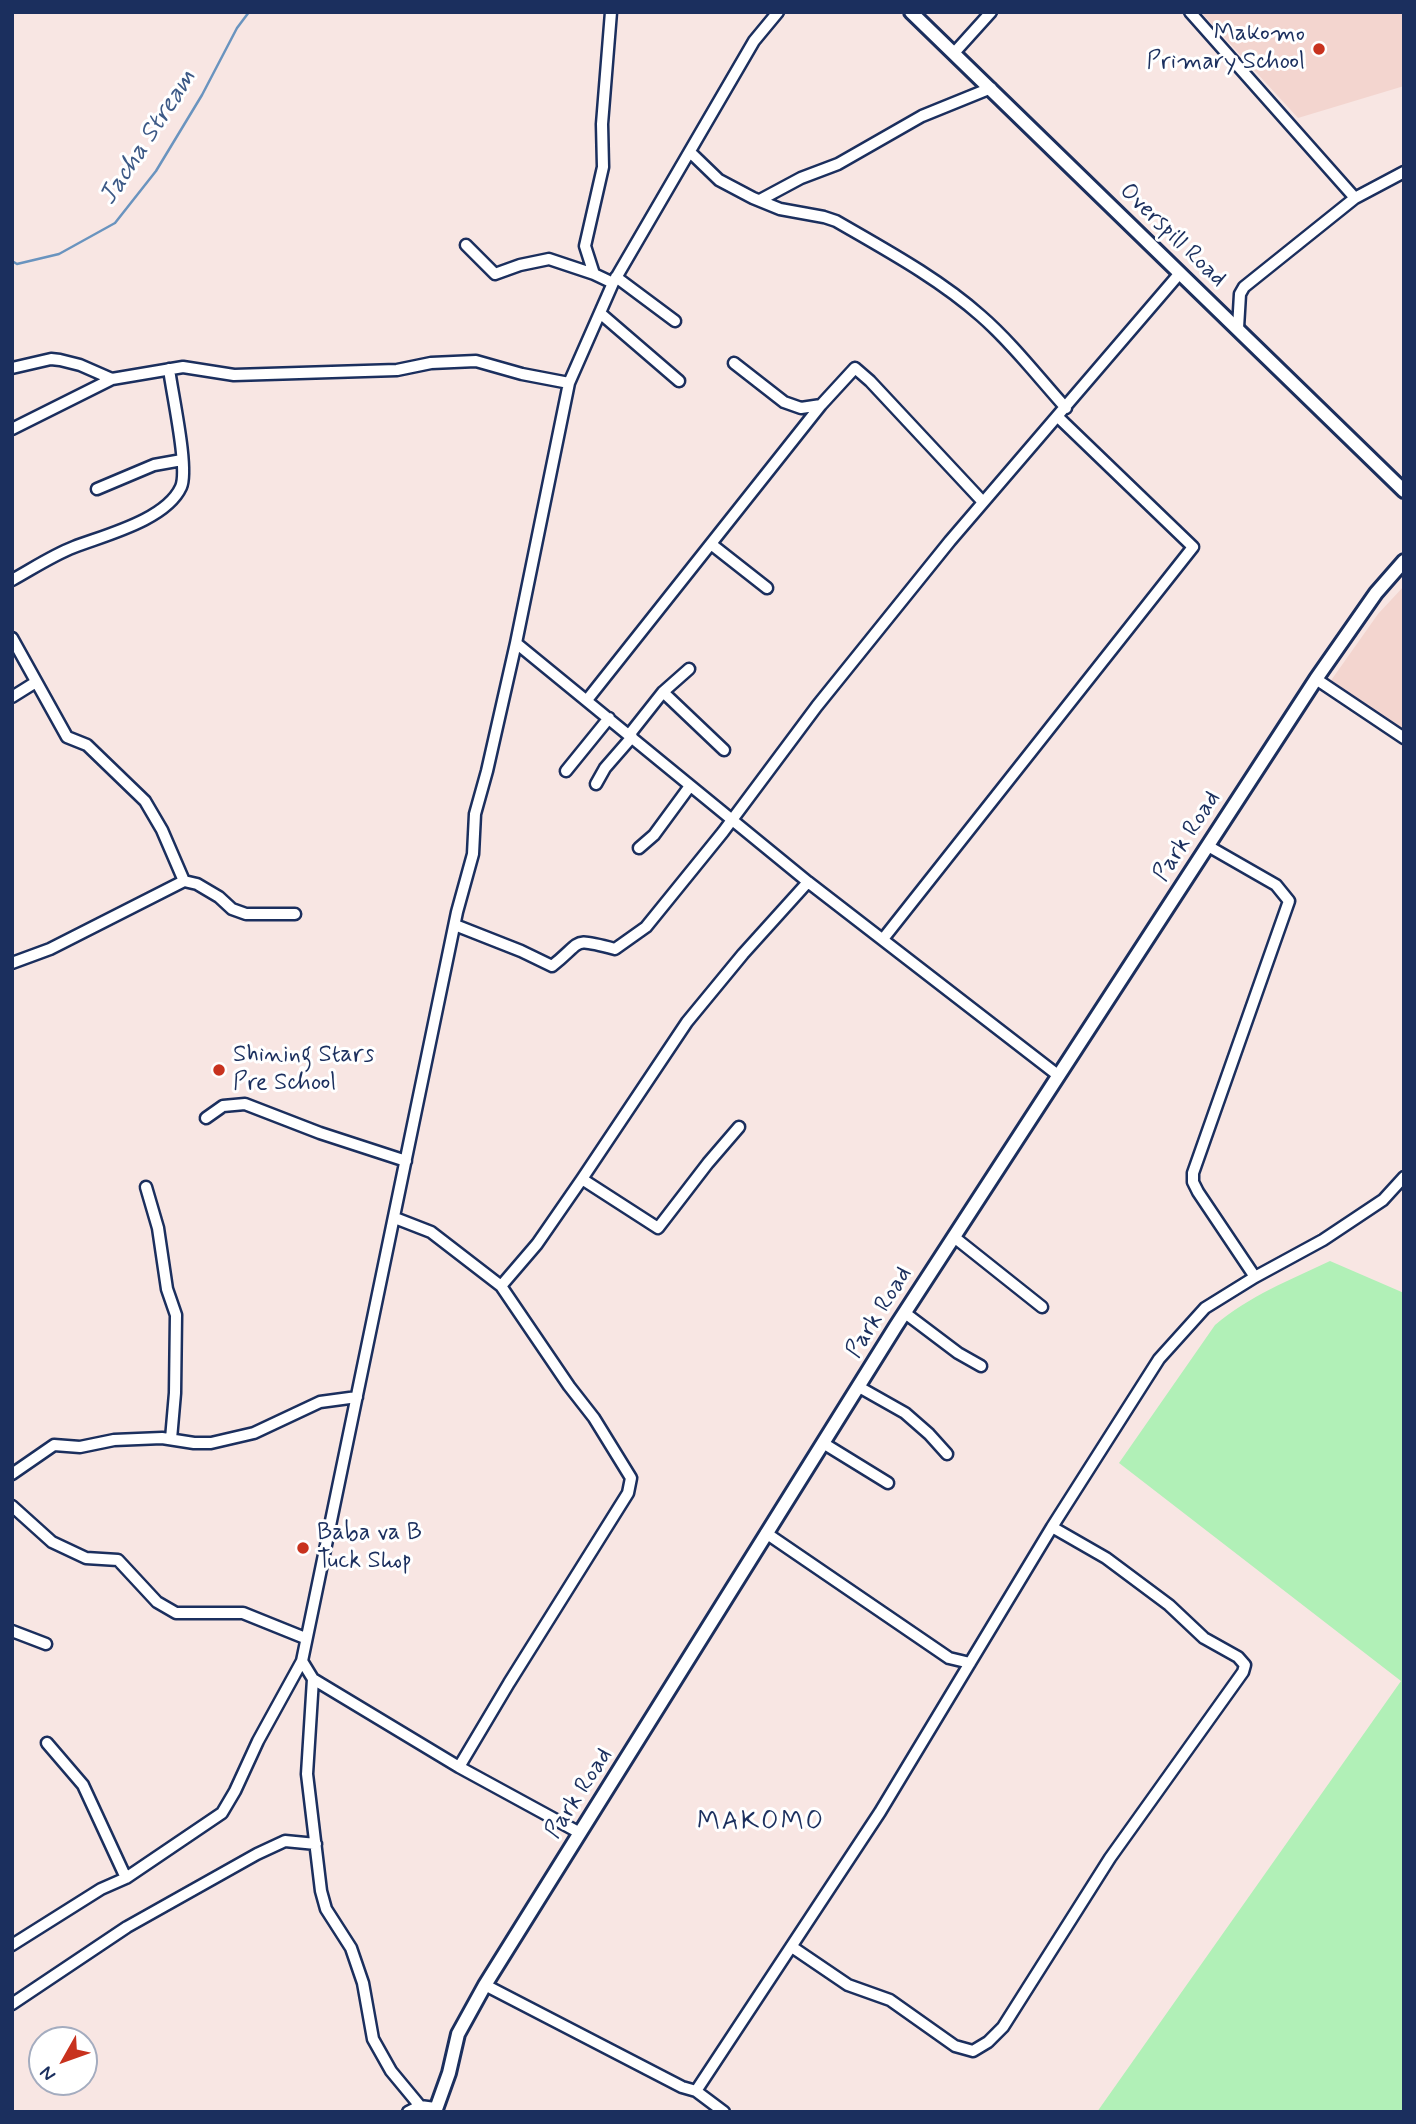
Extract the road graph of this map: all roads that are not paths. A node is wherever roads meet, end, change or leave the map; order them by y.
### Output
1 (611, 12) edge
2 (778, 12) edge
3 (911, 12) edge
4 (991, 12) edge
5 (1190, 12) edge
6 (954, 53) junction
7 (990, 88) junction
8 (690, 152) junction
9 (1404, 172) edge
10 (1355, 198) junction
11 (760, 200) junction
12 (466, 245) dead end
13 (1180, 273) junction
14 (594, 274) junction
15 (615, 280) junction
16 (600, 313) junction
17 (675, 321) dead end
18 (1238, 328) junction
19 (734, 363) dead end
20 (12, 368) edge
21 (169, 369) junction
22 (112, 379) junction
23 (679, 381) dead end
24 (569, 383) junction
25 (821, 405) junction
26 (1066, 408) junction
27 (1058, 416) junction
28 (12, 429) edge
29 (182, 460) junction
30 (97, 489) dead end
31 (1404, 491) edge
32 (983, 502) junction
33 (711, 544) junction
34 (1404, 561) edge
35 (12, 580) edge
36 (767, 588) dead end
37 (12, 638) edge
38 (516, 643) junction
39 (689, 669) dead end
40 (1316, 679) junction
41 (36, 682) junction
42 (663, 691) junction
43 (12, 697) edge
44 (587, 700) junction
45 (609, 718) junction
46 (630, 736) junction
47 (1404, 738) edge
48 (724, 750) dead end
49 (566, 771) dead end
50 (596, 784) dead end
51 (690, 786) junction
52 (731, 820) junction
53 (1208, 846) junction
54 (639, 848) dead end
55 (184, 881) junction
56 (808, 882) junction
57 (295, 914) dead end
58 (455, 925) junction
59 (883, 939) junction
60 (12, 963) edge
61 (1059, 1076) junction
62 (206, 1118) dead end
63 (739, 1127) dead end
64 (406, 1161) junction
65 (1404, 1177) edge
66 (582, 1179) junction
67 (146, 1187) dead end
68 (395, 1218) junction
69 (954, 1237) junction
70 (1255, 1277) junction
71 (501, 1286) junction
72 (1042, 1307) dead end
73 (905, 1312) junction
74 (981, 1366) dead end
75 (859, 1387) junction
76 (357, 1397) junction
77 (171, 1439) junction
78 (823, 1443) junction
79 (947, 1454) dead end
80 (12, 1474) edge
81 (888, 1483) dead end
82 (12, 1506) edge
83 (1052, 1527) junction
84 (766, 1533) junction
85 (12, 1631) edge
86 (305, 1638) junction
87 (46, 1644) dead end
88 (302, 1661) junction
89 (970, 1663) junction
90 (313, 1679) junction
91 (47, 1743) dead end
92 (459, 1767) junction
93 (580, 1833) junction
94 (316, 1844) junction
95 (126, 1878) junction
96 (12, 1945) edge
97 (792, 1947) junction
98 (485, 1985) junction
99 (12, 2004) edge
100 (696, 2091) junction
101 (420, 2106) junction
102 (435, 2110) edge
103 (408, 2112) edge
104 (724, 2112) edge

1 - 14 street
2 - 8 street
3 - 6 street, Overspill Road
4 - 6 street
5 - 10 street
6 - 7 street, Overspill Road
7 - 11 street
7 - 13 street, Overspill Road
8 - 11 street
8 - 15 street
9 - 10 street
10 - 18 street
11 - 26 street
12 - 14 street
13 - 18 street, Overspill Road
13 - 26 street
14 - 15 street
15 - 16 street
15 - 17 street
16 - 23 street
16 - 24 street
18 - 31 street, Overspill Road
19 - 25 street
20 - 22 street
21 - 22 street
21 - 24 street
21 - 29 street
22 - 28 street
24 - 38 street
25 - 32 street
25 - 33 street
26 - 27 street
27 - 32 street
27 - 59 street
29 - 30 street
29 - 35 street
32 - 52 street
33 - 36 street
33 - 44 street
34 - 40 street, Park Road
37 - 41 street
38 - 44 street
38 - 58 street
39 - 42 street
40 - 47 street
40 - 53 street, Park Road
41 - 43 street
41 - 55 street
42 - 46 street
42 - 48 street
44 - 45 street
45 - 46 street
45 - 49 street
46 - 50 street
46 - 51 street
51 - 52 street
51 - 54 street
52 - 56 street
52 - 58 street
53 - 61 street, Park Road
53 - 70 street
55 - 57 street
55 - 60 street
56 - 59 street
56 - 66 street
58 - 64 street
59 - 61 street
61 - 69 street, Park Road
62 - 64 street
63 - 66 street
64 - 68 street
65 - 70 street
66 - 71 street
67 - 77 street
68 - 71 street
68 - 76 street
69 - 72 street
69 - 73 street, Park Road
70 - 83 street
71 - 92 street
73 - 74 street
73 - 75 street, Park Road
75 - 78 street, Park Road
75 - 79 street
76 - 77 street
76 - 86 street
77 - 80 street
78 - 81 street
78 - 84 street, Park Road
82 - 86 street
83 - 89 street
83 - 97 street
84 - 89 street
84 - 93 street, Park Road
85 - 87 street
86 - 88 street
88 - 90 street
88 - 95 street
89 - 97 street
90 - 92 street
90 - 94 street
91 - 95 street
92 - 93 street
93 - 98 street, Park Road
94 - 99 street
94 - 101 street
95 - 96 street
97 - 100 street
98 - 100 street
98 - 102 street, Park Road
100 - 104 street
101 - 102 street
101 - 103 street

